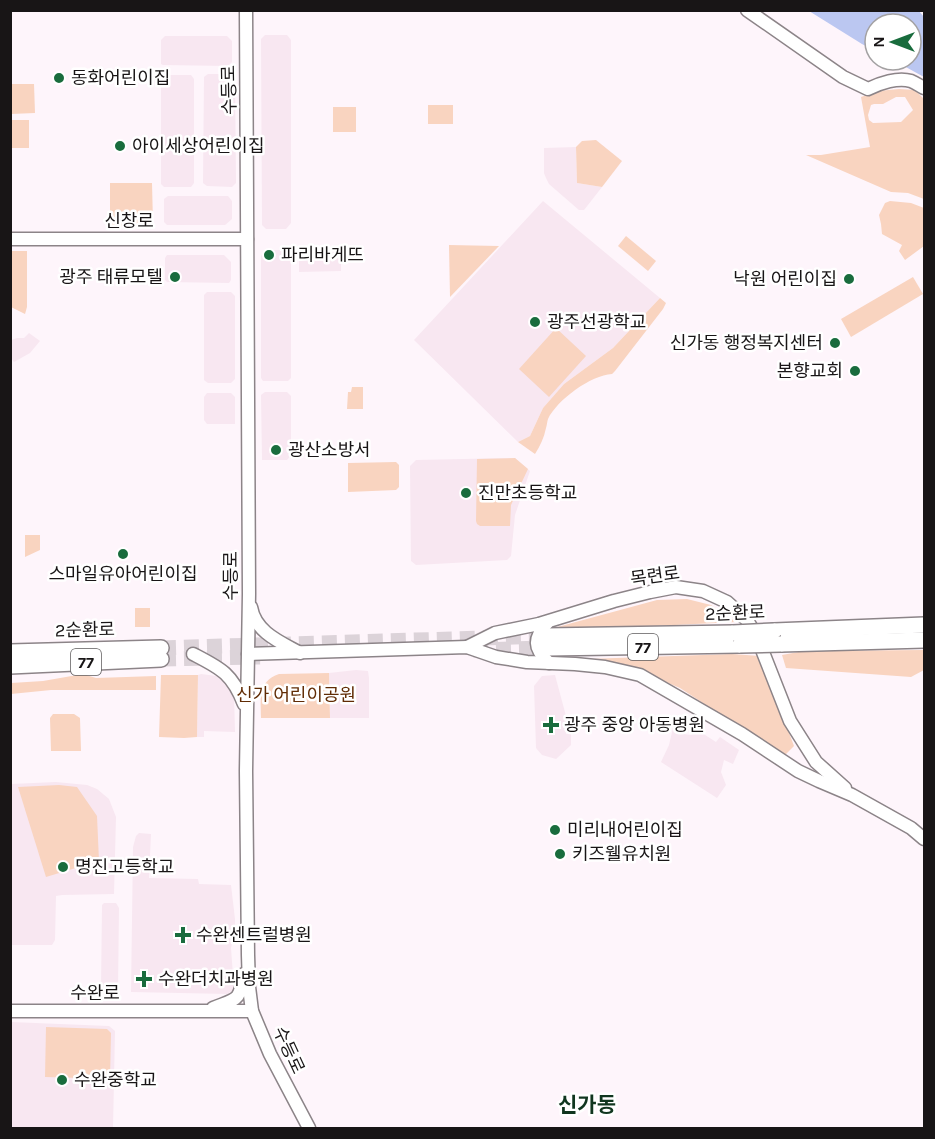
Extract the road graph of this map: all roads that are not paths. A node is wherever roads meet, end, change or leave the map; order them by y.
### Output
1 (246, 10) edge
2 (747, 10) edge
3 (924, 88) edge
4 (10, 239) edge
5 (247, 239) junction
6 (249, 594) junction
7 (920, 633) edge
8 (548, 642) junction
9 (467, 647) junction
10 (10, 650) edge
11 (301, 653) junction
12 (192, 654) dead end
13 (248, 654) junction
14 (40, 664) junction
15 (10, 666) edge
16 (10, 671) edge
17 (248, 713) junction
18 (852, 795) junction
19 (911, 828) junction
20 (924, 831) edge
21 (924, 838) edge
22 (248, 955) junction
23 (10, 1011) edge
24 (205, 1011) junction
25 (252, 1011) junction
26 (309, 1128) edge

1 - 5 main road, 수등로
2 - 3 main road
4 - 5 main road, 신창로
5 - 6 main road, 수등로
6 - 11 main road
6 - 13 main road, 수등로
7 - 8 highway, 2순환로 / 77, bridge
8 - 9 main road, 목련로
8 - 9 main road, 목련로
8 - 18 main road, 목련로
8 - 18 main road, 목련로
9 - 11 main road, 목련로
10 - 14 highway, 2순환로 / 77
11 - 13 main road, 목련로
12 - 17 main road
13 - 17 main road, 수등로
14 - 15 highway, 2순환로 / 77
14 - 16 highway
17 - 22 main road, 수등로
18 - 19 main road, 목련로
19 - 20 main road
19 - 21 main road, 목련로
22 - 24 main road
22 - 25 main road, 수등로
23 - 24 main road, 수완로
24 - 25 main road, 수완로
25 - 26 main road, 수등로

